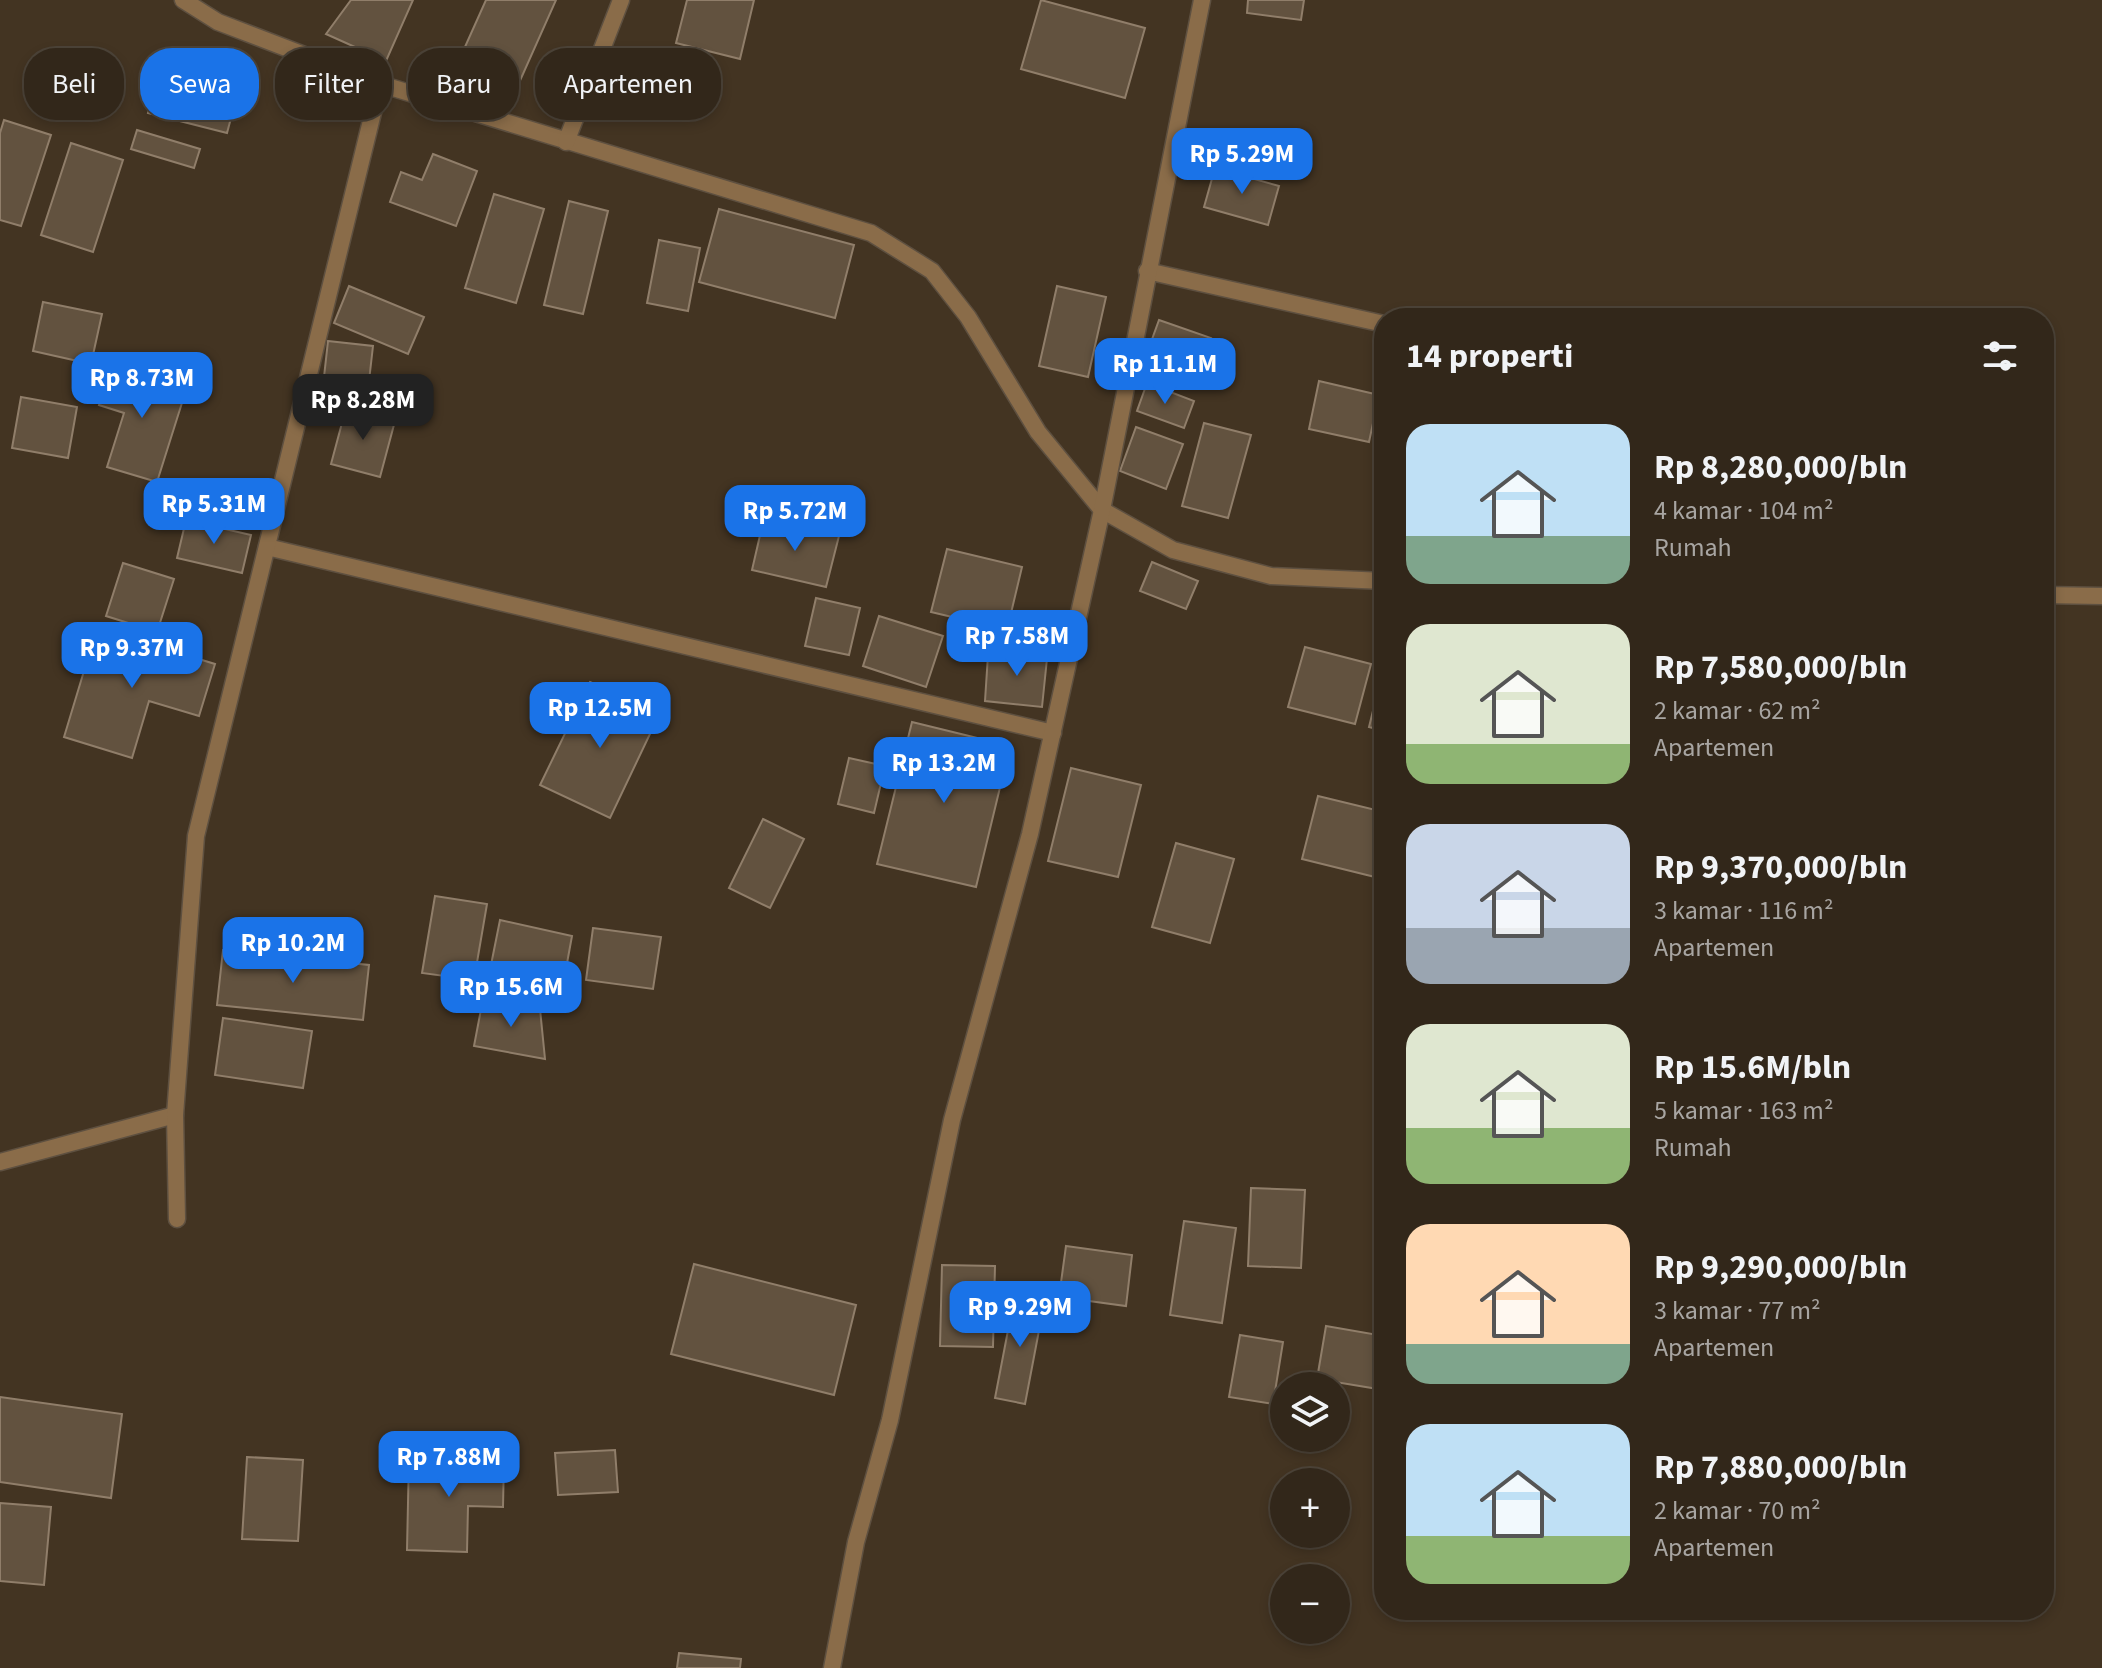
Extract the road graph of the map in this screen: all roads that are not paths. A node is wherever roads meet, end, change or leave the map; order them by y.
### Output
1 (183, 0) edge
2 (621, 0) edge
3 (1202, 0) edge
4 (286, 48) edge
5 (392, 88) edge
6 (371, 120) edge
7 (566, 142) junction
8 (1147, 271) junction
9 (1374, 322) edge
10 (1102, 510) junction
11 (267, 547) junction
12 (1374, 581) edge
13 (2054, 595) edge
14 (2102, 596) edge
15 (1053, 733) junction
16 (175, 1115) junction
17 (0, 1162) edge
18 (177, 1219) dead end
19 (832, 1668) edge

1 - 4 street
2 - 7 street
3 - 8 street
5 - 7 street
6 - 11 street
7 - 10 street
8 - 9 street
8 - 10 street
10 - 12 street
10 - 15 street
11 - 15 street
11 - 16 street
13 - 14 street
15 - 19 street
16 - 17 street
16 - 18 street

